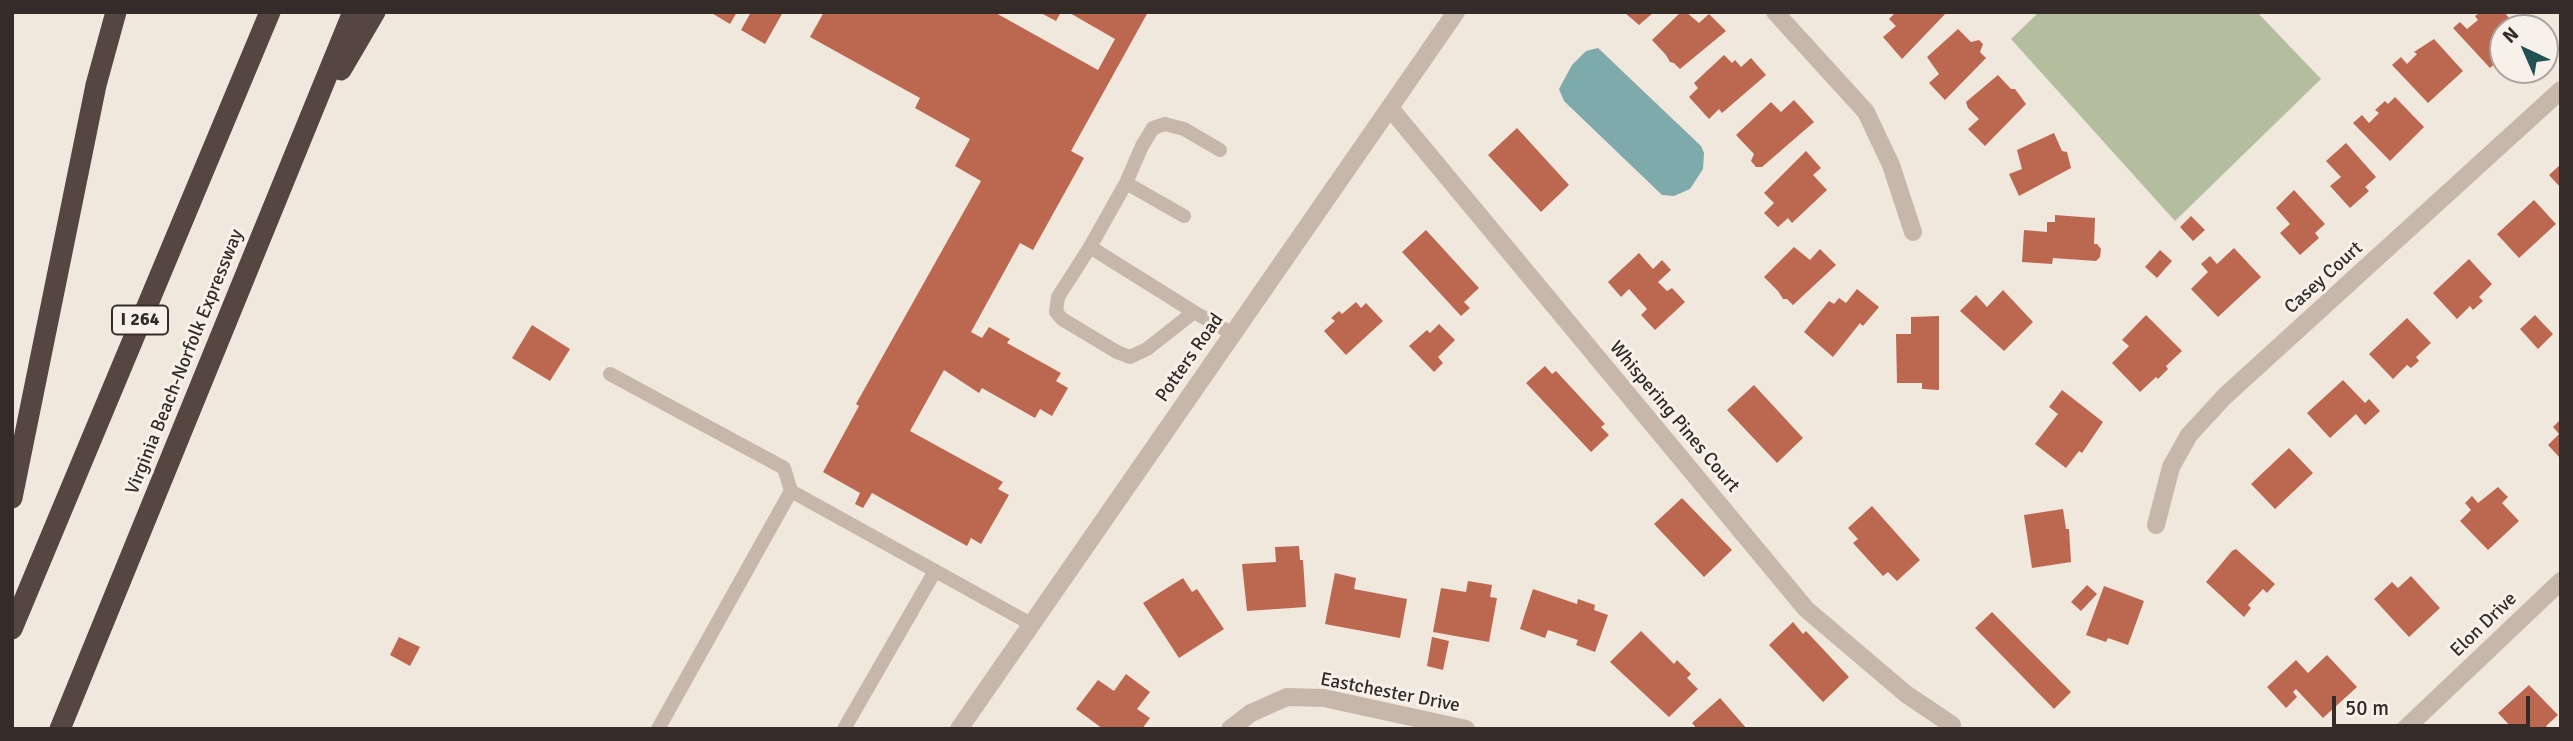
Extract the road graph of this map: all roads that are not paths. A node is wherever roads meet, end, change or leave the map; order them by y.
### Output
1 (116, 12) edge
2 (270, 12) edge
3 (353, 12) edge
4 (375, 12) edge
5 (1456, 12) edge
6 (1775, 12) edge
7 (2561, 90) edge
8 (1390, 107) junction
9 (305, 129) junction
10 (1220, 150) dead end
11 (1126, 183) junction
12 (1184, 216) dead end
13 (1913, 232) dead end
14 (1090, 247) junction
15 (1194, 312) junction
16 (1233, 334) junction
17 (610, 374) dead end
18 (791, 491) junction
19 (12, 498) edge
20 (2156, 525) dead end
21 (935, 571) junction
22 (2561, 581) edge
23 (1031, 624) junction
24 (12, 629) edge
25 (1952, 724) dead end
26 (60, 729) edge
27 (658, 729) edge
28 (844, 729) edge
29 (959, 729) edge
30 (1230, 729) edge
31 (1466, 729) edge
32 (2405, 729) edge

1 - 19 highway
2 - 24 highway, I 264
3 - 9 highway, Virginia Beach-Norfolk Expressway
4 - 9 highway
5 - 8 street, Potters Road
6 - 13 street
7 - 20 street, Casey Court
8 - 16 street, Potters Road
8 - 25 street, Whispering Pines Court
9 - 26 highway, Virginia Beach-Norfolk Expressway
10 - 11 lane
11 - 12 lane
11 - 14 lane
14 - 15 lane
14 - 15 lane
15 - 16 lane
16 - 23 street, Potters Road
17 - 18 lane
18 - 21 lane
18 - 27 lane
21 - 23 lane
21 - 28 lane
22 - 32 street, Elon Drive
23 - 29 street, Potters Road
30 - 31 street, Eastchester Drive

